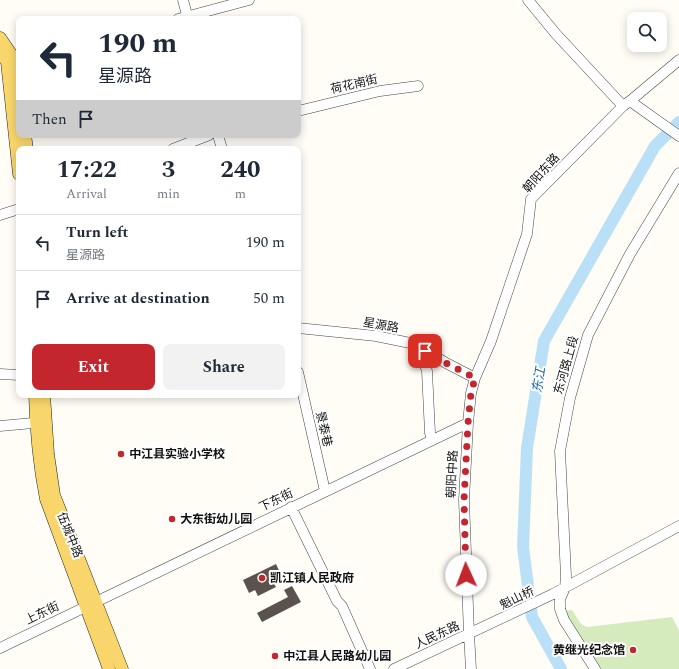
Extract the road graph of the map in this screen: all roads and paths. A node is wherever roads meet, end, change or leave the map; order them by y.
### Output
1 (183, 0) edge
2 (249, 0) edge
3 (528, 0) edge
4 (185, 16) edge
5 (192, 16) edge
6 (0, 38) edge
7 (0, 51) edge
8 (679, 60) edge
9 (10, 61) edge
10 (16, 81) edge
11 (418, 86) dead end
12 (626, 103) junction
13 (301, 111) edge
14 (16, 136) edge
15 (679, 136) edge
16 (201, 138) edge
17 (181, 146) edge
18 (679, 173) edge
19 (16, 210) edge
20 (0, 215) edge
21 (301, 328) edge
22 (415, 344) junction
23 (0, 374) edge
24 (16, 375) edge
25 (475, 378) junction
26 (301, 385) edge
27 (36, 398) edge
28 (44, 398) edge
29 (41, 423) junction
30 (468, 423) junction
31 (0, 426) edge
32 (432, 440) junction
33 (325, 491) junction
34 (292, 507) junction
35 (679, 526) edge
36 (566, 588) junction
37 (91, 604) junction
38 (492, 624) joint
39 (469, 634) junction
40 (0, 648) edge
41 (109, 669) edge
42 (122, 669) edge
43 (370, 669) edge
44 (394, 669) edge
45 (471, 669) edge
46 (595, 669) edge

1 - 4 street
2 - 5 street
3 - 12 street
6 - 9 main road
7 - 9 main road
8 - 12 street, 朝阳东路
9 - 10 main road
9 - 14 main road
11 - 13 street, 荷花南街
12 - 15 street
12 - 25 street, 朝阳东路
16 - 17 street
18 - 36 street, 东河路上段
19 - 20 street
21 - 22 street, 星源路
22 - 25 street, 星源路
22 - 32 street
23 - 24 street
25 - 30 street, 朝阳中路
26 - 33 street, 景泰巷
27 - 29 main road, 伍城中路
28 - 29 main road, 伍城中路
29 - 31 street
29 - 37 main road, 伍城中路
30 - 32 street, 下东街
30 - 39 street, 朝阳中路
32 - 33 street, 下东街
33 - 34 street, 下东街
34 - 37 street, 下东街
34 - 43 street
35 - 36 street, 魁山桥
36 - 38 street, 魁山桥
36 - 46 street, 东河路上段
37 - 40 street, 上东街
37 - 41 main road, 伍城中路
37 - 42 main road, 伍城中路
38 - 39 street, 人民东路
39 - 44 street, 人民东路
39 - 45 street, 朝阳中路

